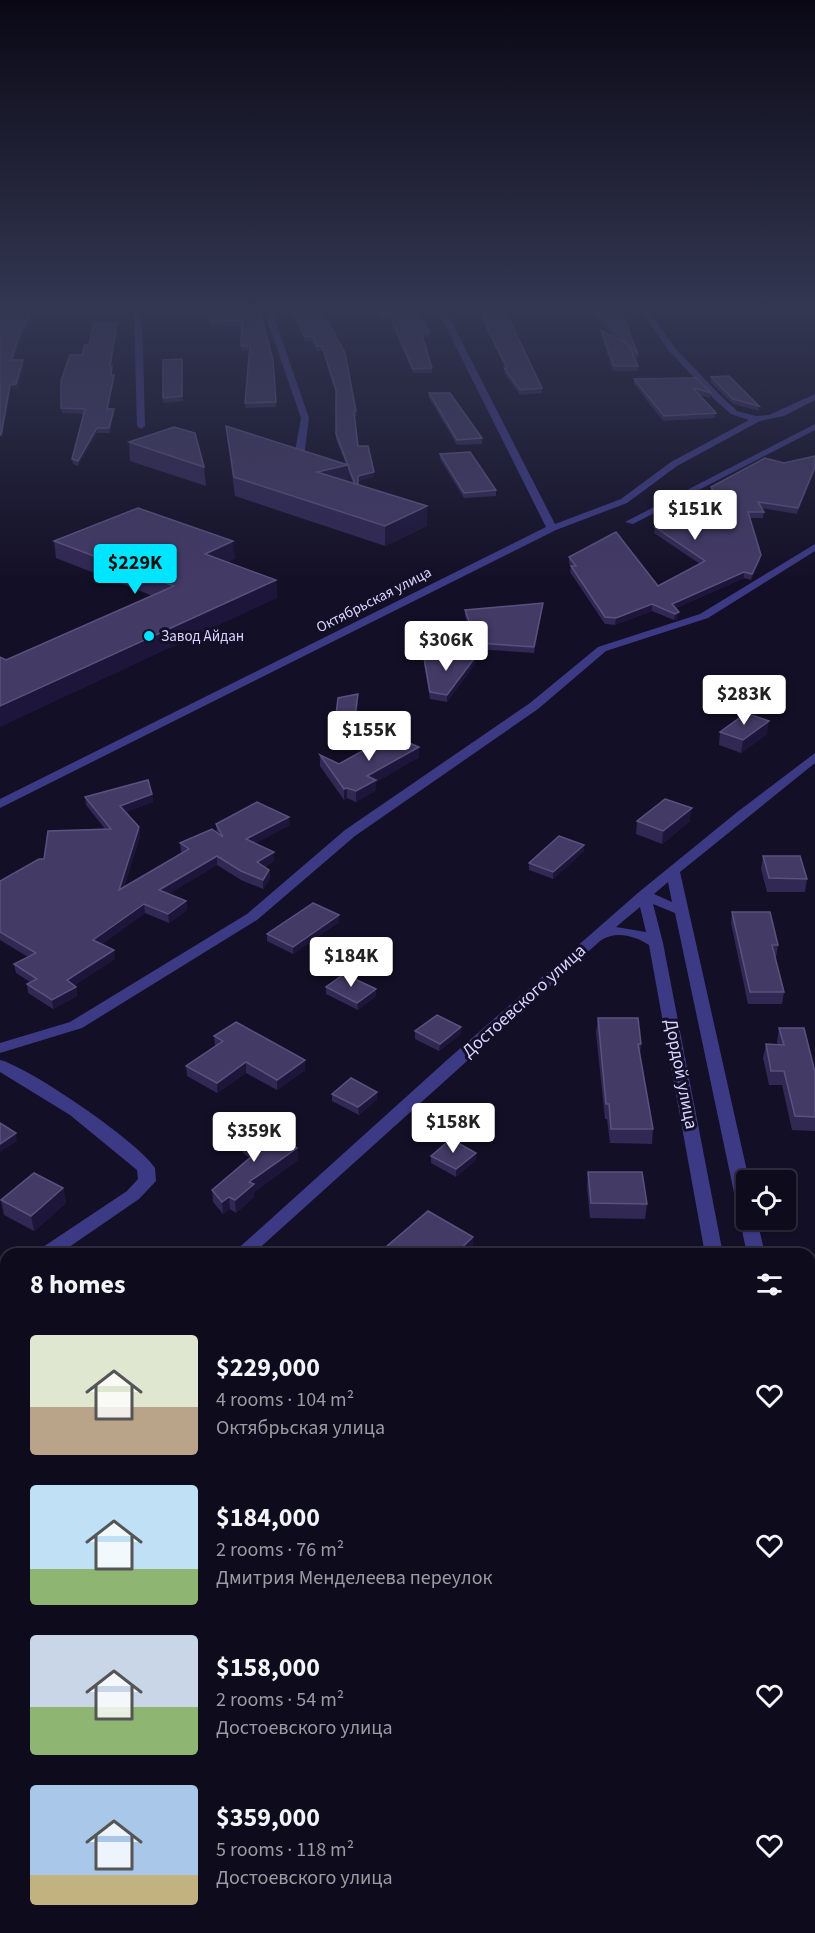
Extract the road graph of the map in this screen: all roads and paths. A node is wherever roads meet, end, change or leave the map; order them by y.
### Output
1 (140, 401) edge
2 (299, 401) edge
3 (488, 401) edge
4 (718, 401) edge
5 (806, 401) edge
6 (758, 419) junction
7 (141, 426) dead end
8 (815, 426) edge
9 (299, 457) edge
10 (630, 522) dead end
11 (552, 528) junction
12 (815, 547) edge
13 (815, 757) edge
14 (0, 804) edge
15 (673, 871) junction
16 (644, 895) junction
17 (683, 911) junction
18 (598, 935) junction
19 (656, 944) junction
20 (0, 1048) edge
21 (0, 1065) edge
22 (738, 1170) edge
23 (750, 1230) edge
24 (55, 1248) edge
25 (248, 1248) edge
26 (713, 1248) edge
27 (755, 1248) edge

1 - 7 street
2 - 9 street
3 - 11 street
4 - 6 street
5 - 6 street, Октябрьская улица
6 - 11 street, Октябрьская улица
8 - 10 street
11 - 14 street, Октябрьская улица
12 - 20 street
13 - 15 street, Достоевского улица
15 - 16 street, Достоевского улица
15 - 17 street, Дордой улица
16 - 17 street
16 - 18 street, Достоевского улица
16 - 19 street, Дордой улица
17 - 22 street, Дордой улица
18 - 19 street
18 - 25 street, Достоевского улица
19 - 26 street, Дордой улица
21 - 24 street
23 - 27 street

